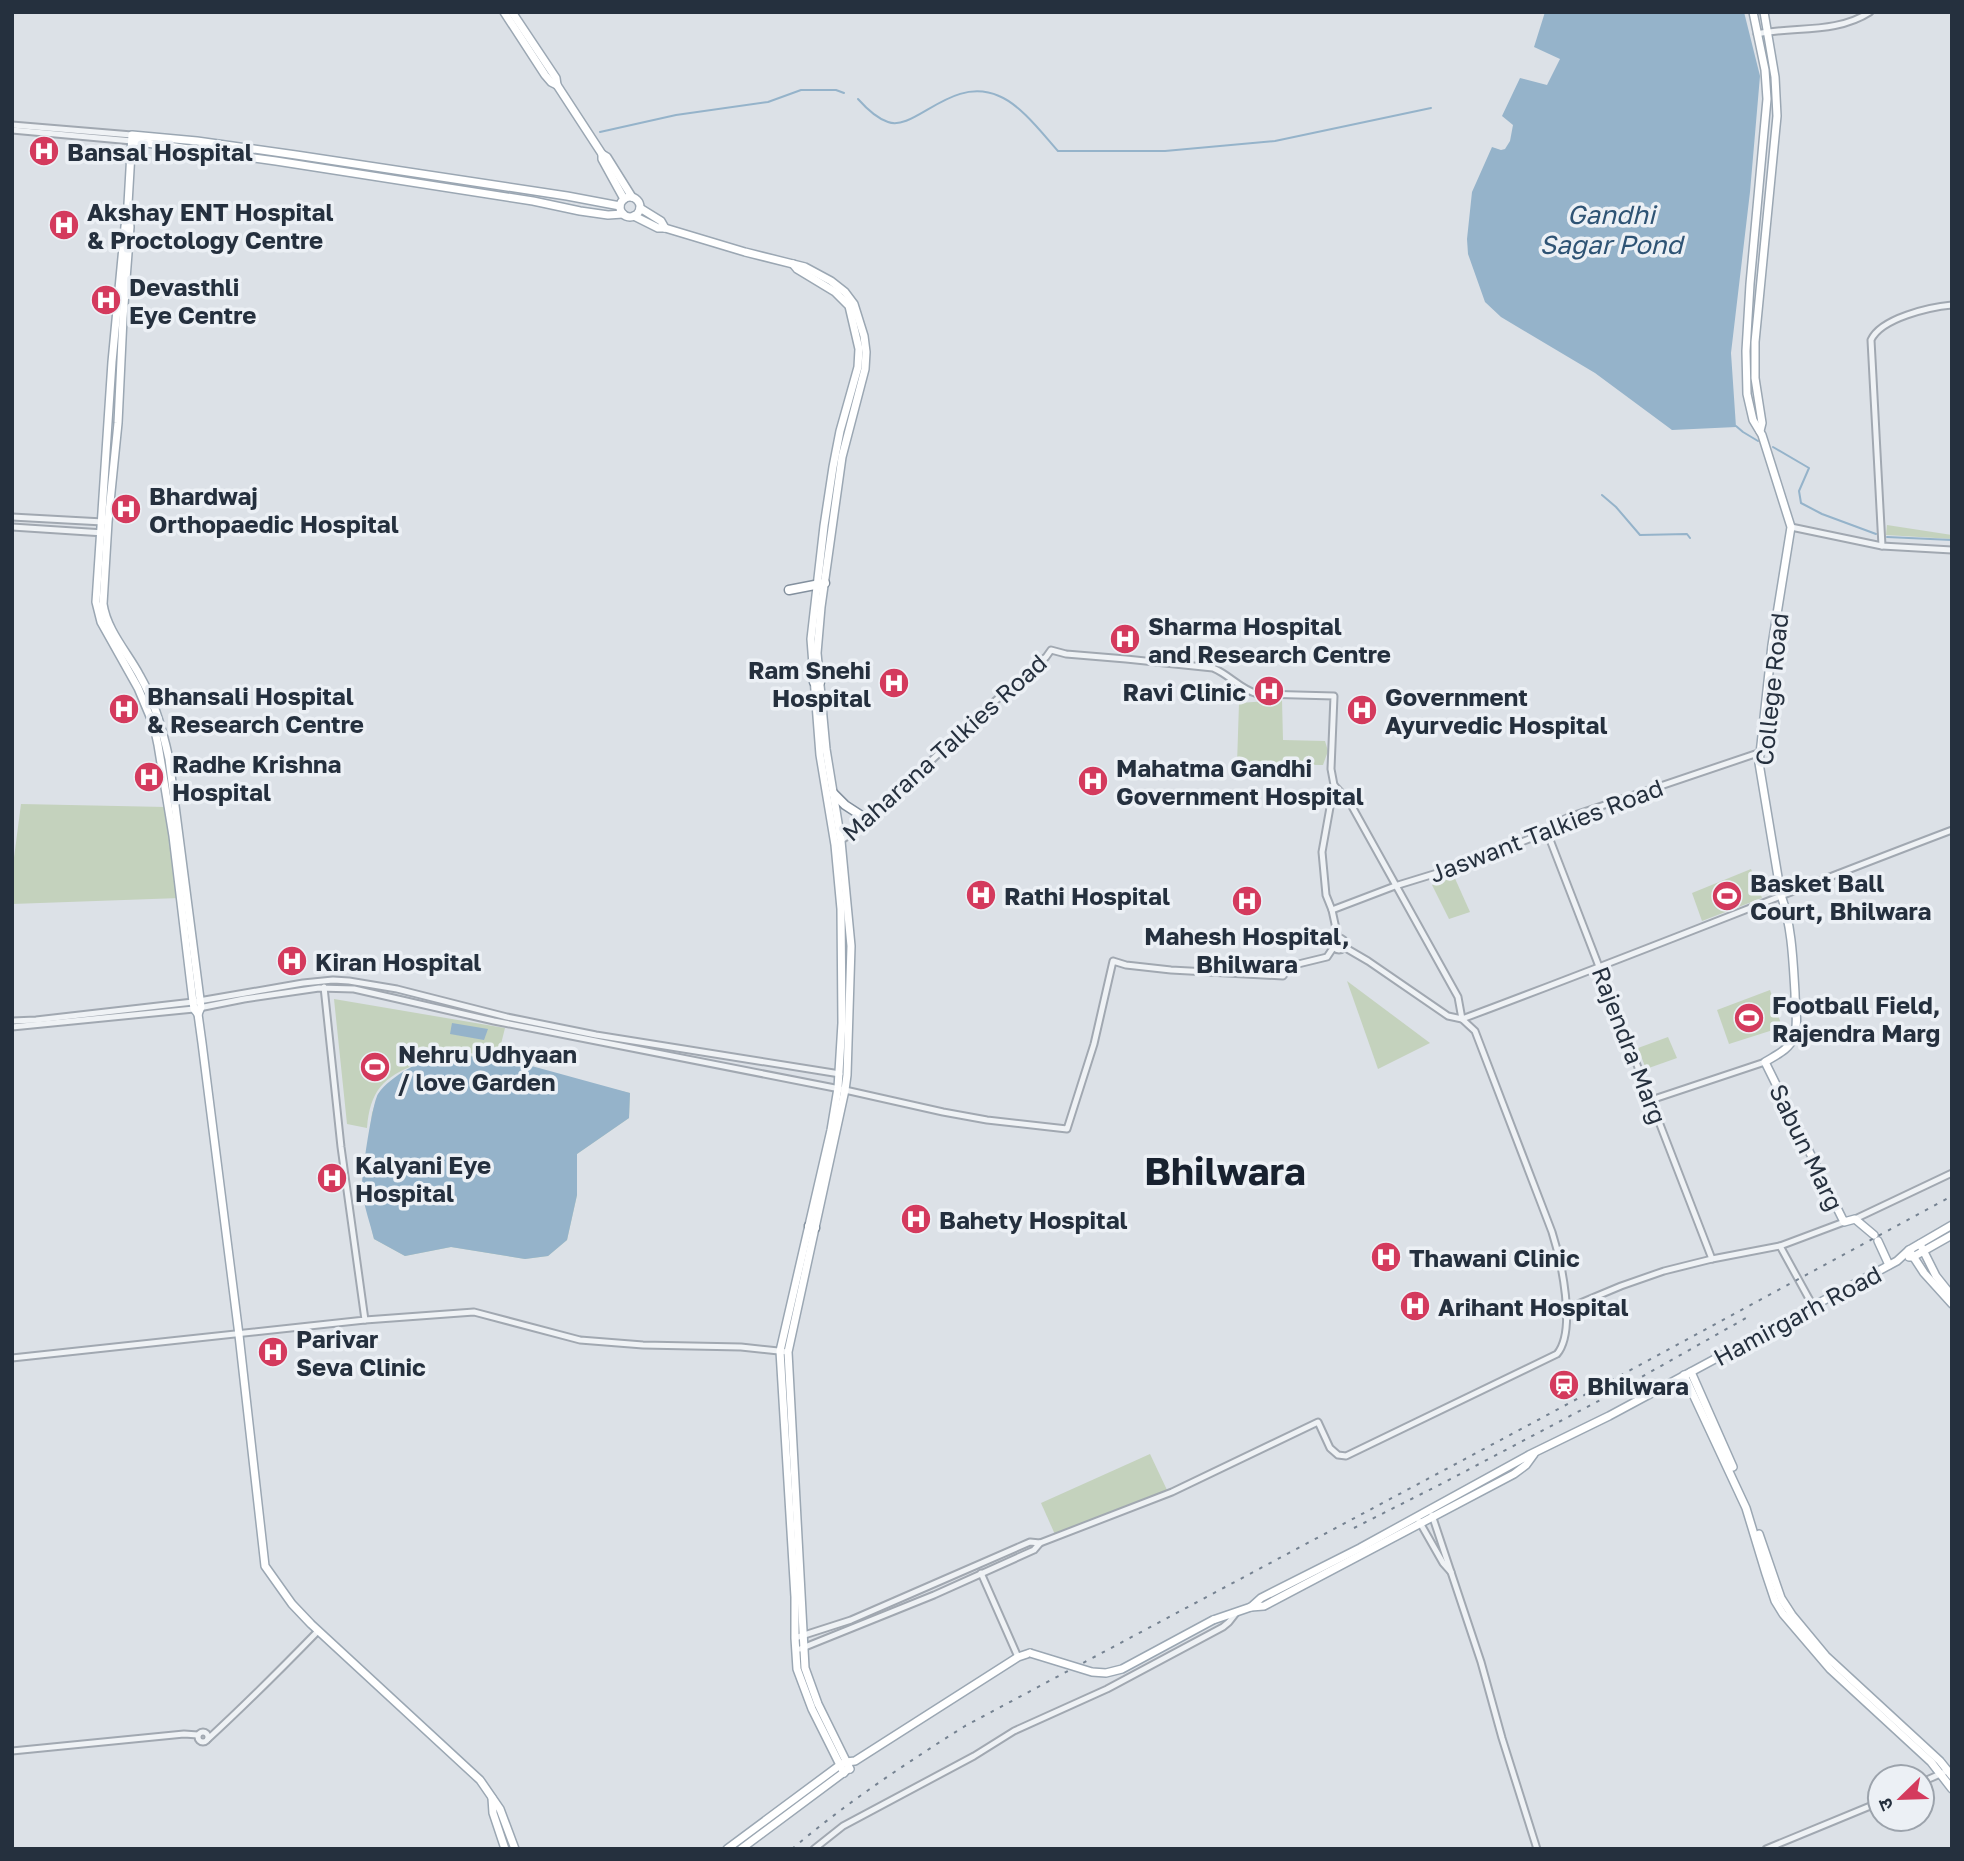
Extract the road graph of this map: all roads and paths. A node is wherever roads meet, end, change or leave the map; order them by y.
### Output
1 (504, 12) edge
2 (512, 12) edge
3 (1753, 12) edge
4 (1764, 12) edge
5 (1870, 12) edge
6 (1768, 32) junction
7 (1757, 34) junction
8 (557, 85) junction
9 (12, 125) edge
10 (12, 130) edge
11 (132, 138) junction
12 (625, 204) junction
13 (640, 208) junction
14 (634, 216) junction
15 (665, 228) junction
16 (1952, 305) edge
17 (1760, 431) junction
18 (12, 517) edge
19 (104, 522) junction
20 (12, 527) edge
21 (1791, 527) junction
22 (104, 533) junction
23 (1882, 545) junction
24 (1952, 550) edge
25 (821, 583) junction
26 (789, 590) dead end
27 (817, 682) junction
28 (1761, 752) junction
29 (1334, 785) junction
30 (833, 793) junction
31 (868, 820) junction
32 (1952, 830) edge
33 (1547, 832) junction
34 (838, 843) junction
35 (1395, 886) junction
36 (1781, 895) junction
37 (1332, 911) junction
38 (1338, 938) junction
39 (1344, 947) junction
40 (1334, 948) junction
41 (1600, 968) junction
42 (324, 980) junction
43 (324, 988) junction
44 (197, 1006) junction
45 (1462, 1019) junction
46 (12, 1021) edge
47 (12, 1027) edge
48 (1765, 1062) junction
49 (843, 1074) junction
50 (842, 1089) junction
51 (1651, 1100) junction
52 (1952, 1172) edge
53 (1855, 1219) junction
54 (1844, 1222) junction
55 (1952, 1225) edge
56 (1952, 1235) edge
57 (1780, 1246) junction
58 (1923, 1247) junction
59 (1911, 1254) junction
60 (1712, 1259) junction
61 (1889, 1265) junction
62 (1952, 1296) edge
63 (1952, 1304) edge
64 (1813, 1306) junction
65 (1566, 1308) junction
66 (365, 1320) junction
67 (239, 1335) junction
68 (784, 1351) junction
69 (12, 1358) edge
70 (1687, 1373) junction
71 (1432, 1514) junction
72 (1418, 1521) junction
73 (1040, 1543) junction
74 (1451, 1572) junction
75 (981, 1573) junction
76 (1236, 1613) junction
77 (318, 1631) junction
78 (804, 1635) junction
79 (795, 1638) junction
80 (805, 1647) junction
81 (796, 1650) junction
82 (1018, 1657) junction
83 (220, 1726) junction
84 (201, 1733) junction
85 (12, 1751) edge
86 (845, 1767) junction
87 (1947, 1773) edge
88 (1952, 1789) edge
89 (492, 1797) junction
90 (1866, 1808) edge
91 (505, 1849) edge
92 (515, 1849) edge
93 (727, 1849) edge
94 (741, 1849) edge
95 (814, 1849) edge
96 (1537, 1849) edge
97 (1766, 1849) edge

1 - 8 main road
2 - 8 main road
3 - 7 main road, College Road
4 - 6 main road, College Road
5 - 6 street
6 - 7 street
6 - 17 main road, College Road
7 - 17 main road, College Road
8 - 12 main road
9 - 11 street
10 - 11 street
11 - 12 main road
11 - 12 main road
11 - 19 main road
12 - 13 main road
12 - 14 main road
13 - 14 main road
13 - 15 main road
14 - 15 main road
15 - 25 main road
16 - 23 street
17 - 21 main road, College Road
18 - 19 street
19 - 22 main road
20 - 22 street
21 - 23 street
21 - 28 main road, College Road
22 - 44 main road
23 - 24 street
25 - 26 highway
25 - 27 main road
27 - 30 main road
27 - 34 main road
28 - 33 street, Jaswant Talkies Road
28 - 36 main road, College Road
29 - 31 street, Maharana Talkies Road
29 - 35 street
29 - 37 street
30 - 31 highway
30 - 34 main road
31 - 34 street, Maharana Talkies Road
32 - 36 street
33 - 35 street, Jaswant Talkies Road
33 - 41 street, Rajendra Marg
34 - 49 main road
35 - 37 street, Jaswant Talkies Road
35 - 45 street
36 - 41 street
36 - 48 main road, College Road
37 - 38 street
38 - 39 street
38 - 40 street
39 - 40 street
39 - 45 street
40 - 50 street
41 - 45 street
41 - 51 street, Rajendra Marg
42 - 43 street
42 - 44 street
42 - 49 street
43 - 44 street
43 - 50 street
43 - 66 street
44 - 46 street
44 - 47 street
44 - 67 main road
45 - 65 street
48 - 51 street
48 - 54 main road, Sabun Marg
49 - 50 main road
50 - 68 main road
51 - 60 street, Rajendra Marg
52 - 53 street
53 - 54 main road, Sabun Marg
53 - 61 main road
54 - 57 street
55 - 58 main road, Hamirgarh Road
56 - 58 main road, Hamirgarh Road
57 - 60 street
57 - 64 street
58 - 59 main road, Hamirgarh Road
58 - 62 main road
59 - 61 main road, Hamirgarh Road
59 - 63 main road
60 - 65 street
61 - 64 main road, Hamirgarh Road
64 - 70 main road, Hamirgarh Road
65 - 73 street
66 - 67 street
66 - 68 street
67 - 69 street
67 - 77 main road
68 - 78 main road
68 - 79 main road
70 - 71 main road, Hamirgarh Road
70 - 87 main road
71 - 72 main road, Hamirgarh Road
71 - 74 street
72 - 74 street
72 - 76 main road, Hamirgarh Road
73 - 75 street
73 - 78 street
74 - 96 street
75 - 80 street
75 - 82 street
76 - 82 main road, Hamirgarh Road, bridge
76 - 95 street
77 - 83 street
77 - 89 main road
78 - 79 street
78 - 80 main road
79 - 81 main road
80 - 81 street
80 - 86 main road
81 - 86 main road
82 - 86 main road
83 - 84 street
83 - 84 street
84 - 85 street
86 - 93 main road
86 - 94 main road
87 - 88 main road
89 - 91 main road
89 - 92 main road
90 - 97 street

